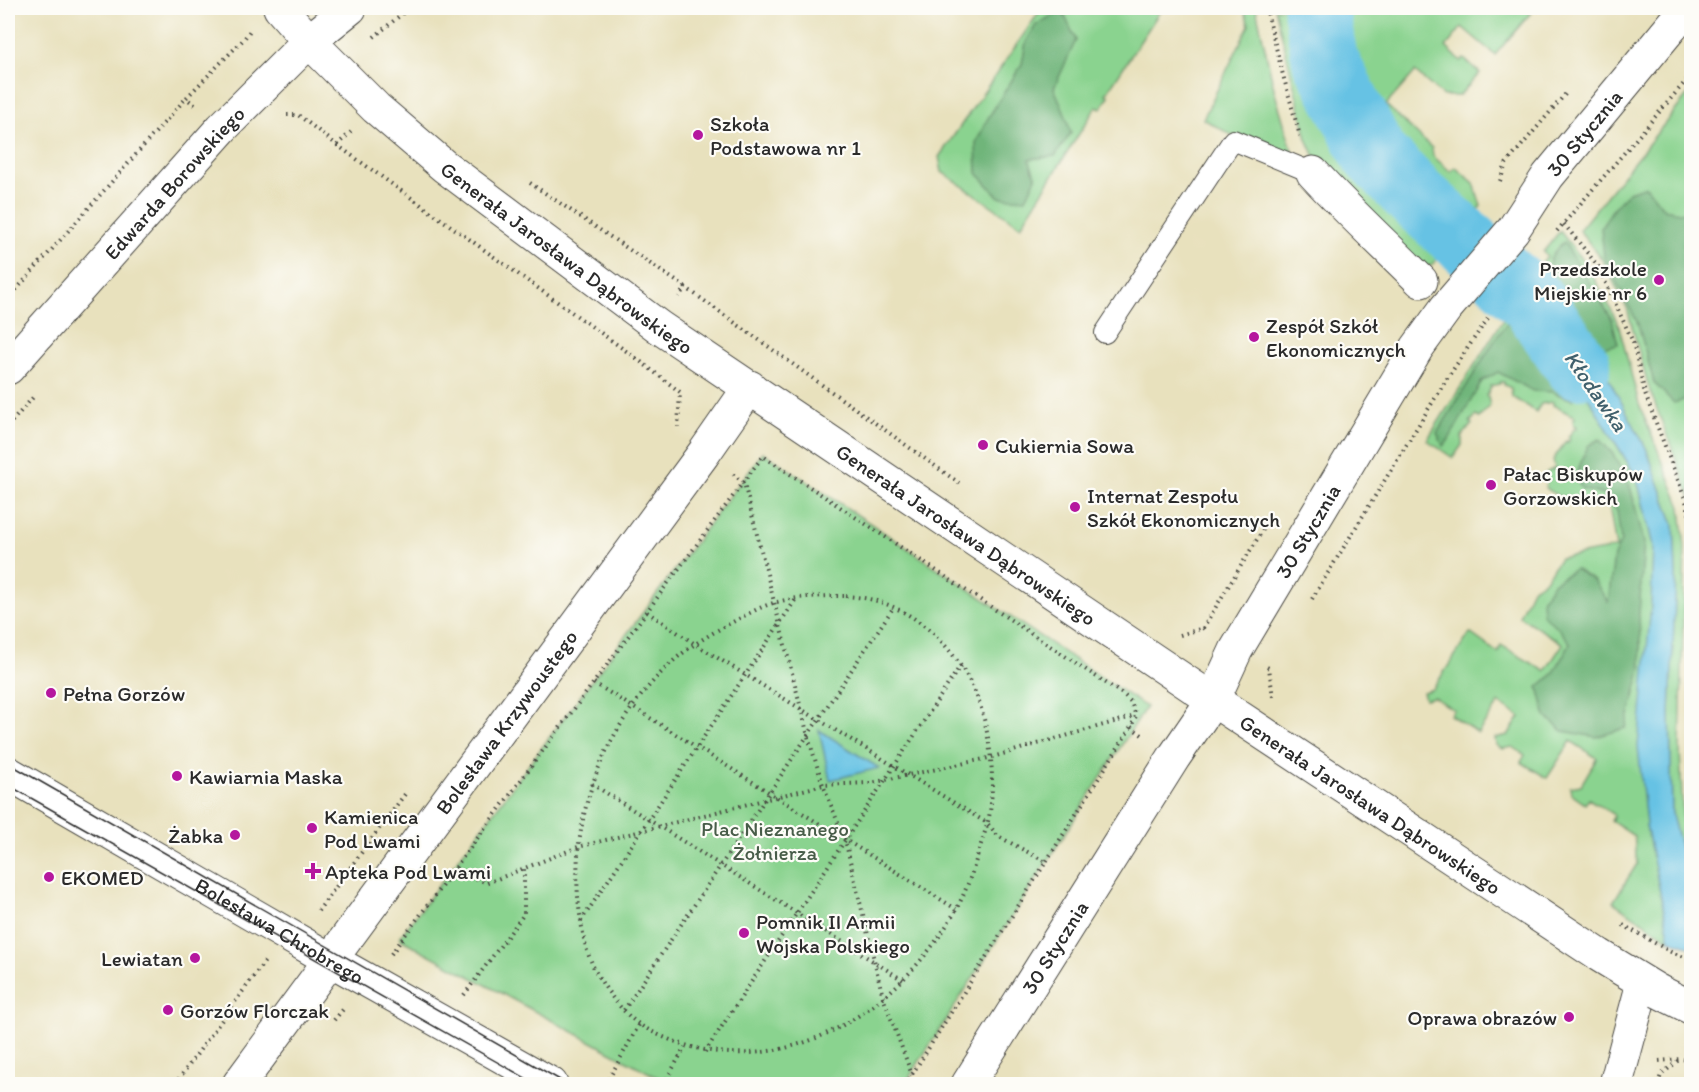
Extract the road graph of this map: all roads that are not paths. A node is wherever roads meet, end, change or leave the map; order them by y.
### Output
1 (280, 8) edge
2 (350, 8) edge
3 (1687, 8) edge
4 (309, 41) junction
5 (1313, 173) joint
6 (1421, 281) joint
7 (1453, 299) junction
8 (1105, 333) dead end
9 (8, 368) edge
10 (750, 387) junction
11 (1213, 700) junction
12 (8, 773) edge
13 (331, 960) junction
14 (1650, 987) junction
15 (1692, 1008) edge
16 (239, 1084) edge
17 (551, 1084) edge
18 (968, 1084) edge
19 (1616, 1084) edge

1 - 4 street, Generała Jarosława Dąbrowskiego
2 - 4 street, Edwarda Borowskiego
3 - 7 street, 30 Stycznia
4 - 9 street, Edwarda Borowskiego
4 - 10 street, Generała Jarosława Dąbrowskiego
5 - 6 street
5 - 8 lane
6 - 7 lane
7 - 11 street, 30 Stycznia
10 - 11 street, Generała Jarosława Dąbrowskiego
10 - 13 street, Bolesława Krzywoustego
11 - 14 street, Generała Jarosława Dąbrowskiego
11 - 18 street, 30 Stycznia
12 - 13 street, Bolesława Chrobrego
13 - 16 street, Bolesława Krzywoustego
13 - 17 street, Bolesława Chrobrego
14 - 15 street, Generała Jarosława Dąbrowskiego, bridge
14 - 19 street

